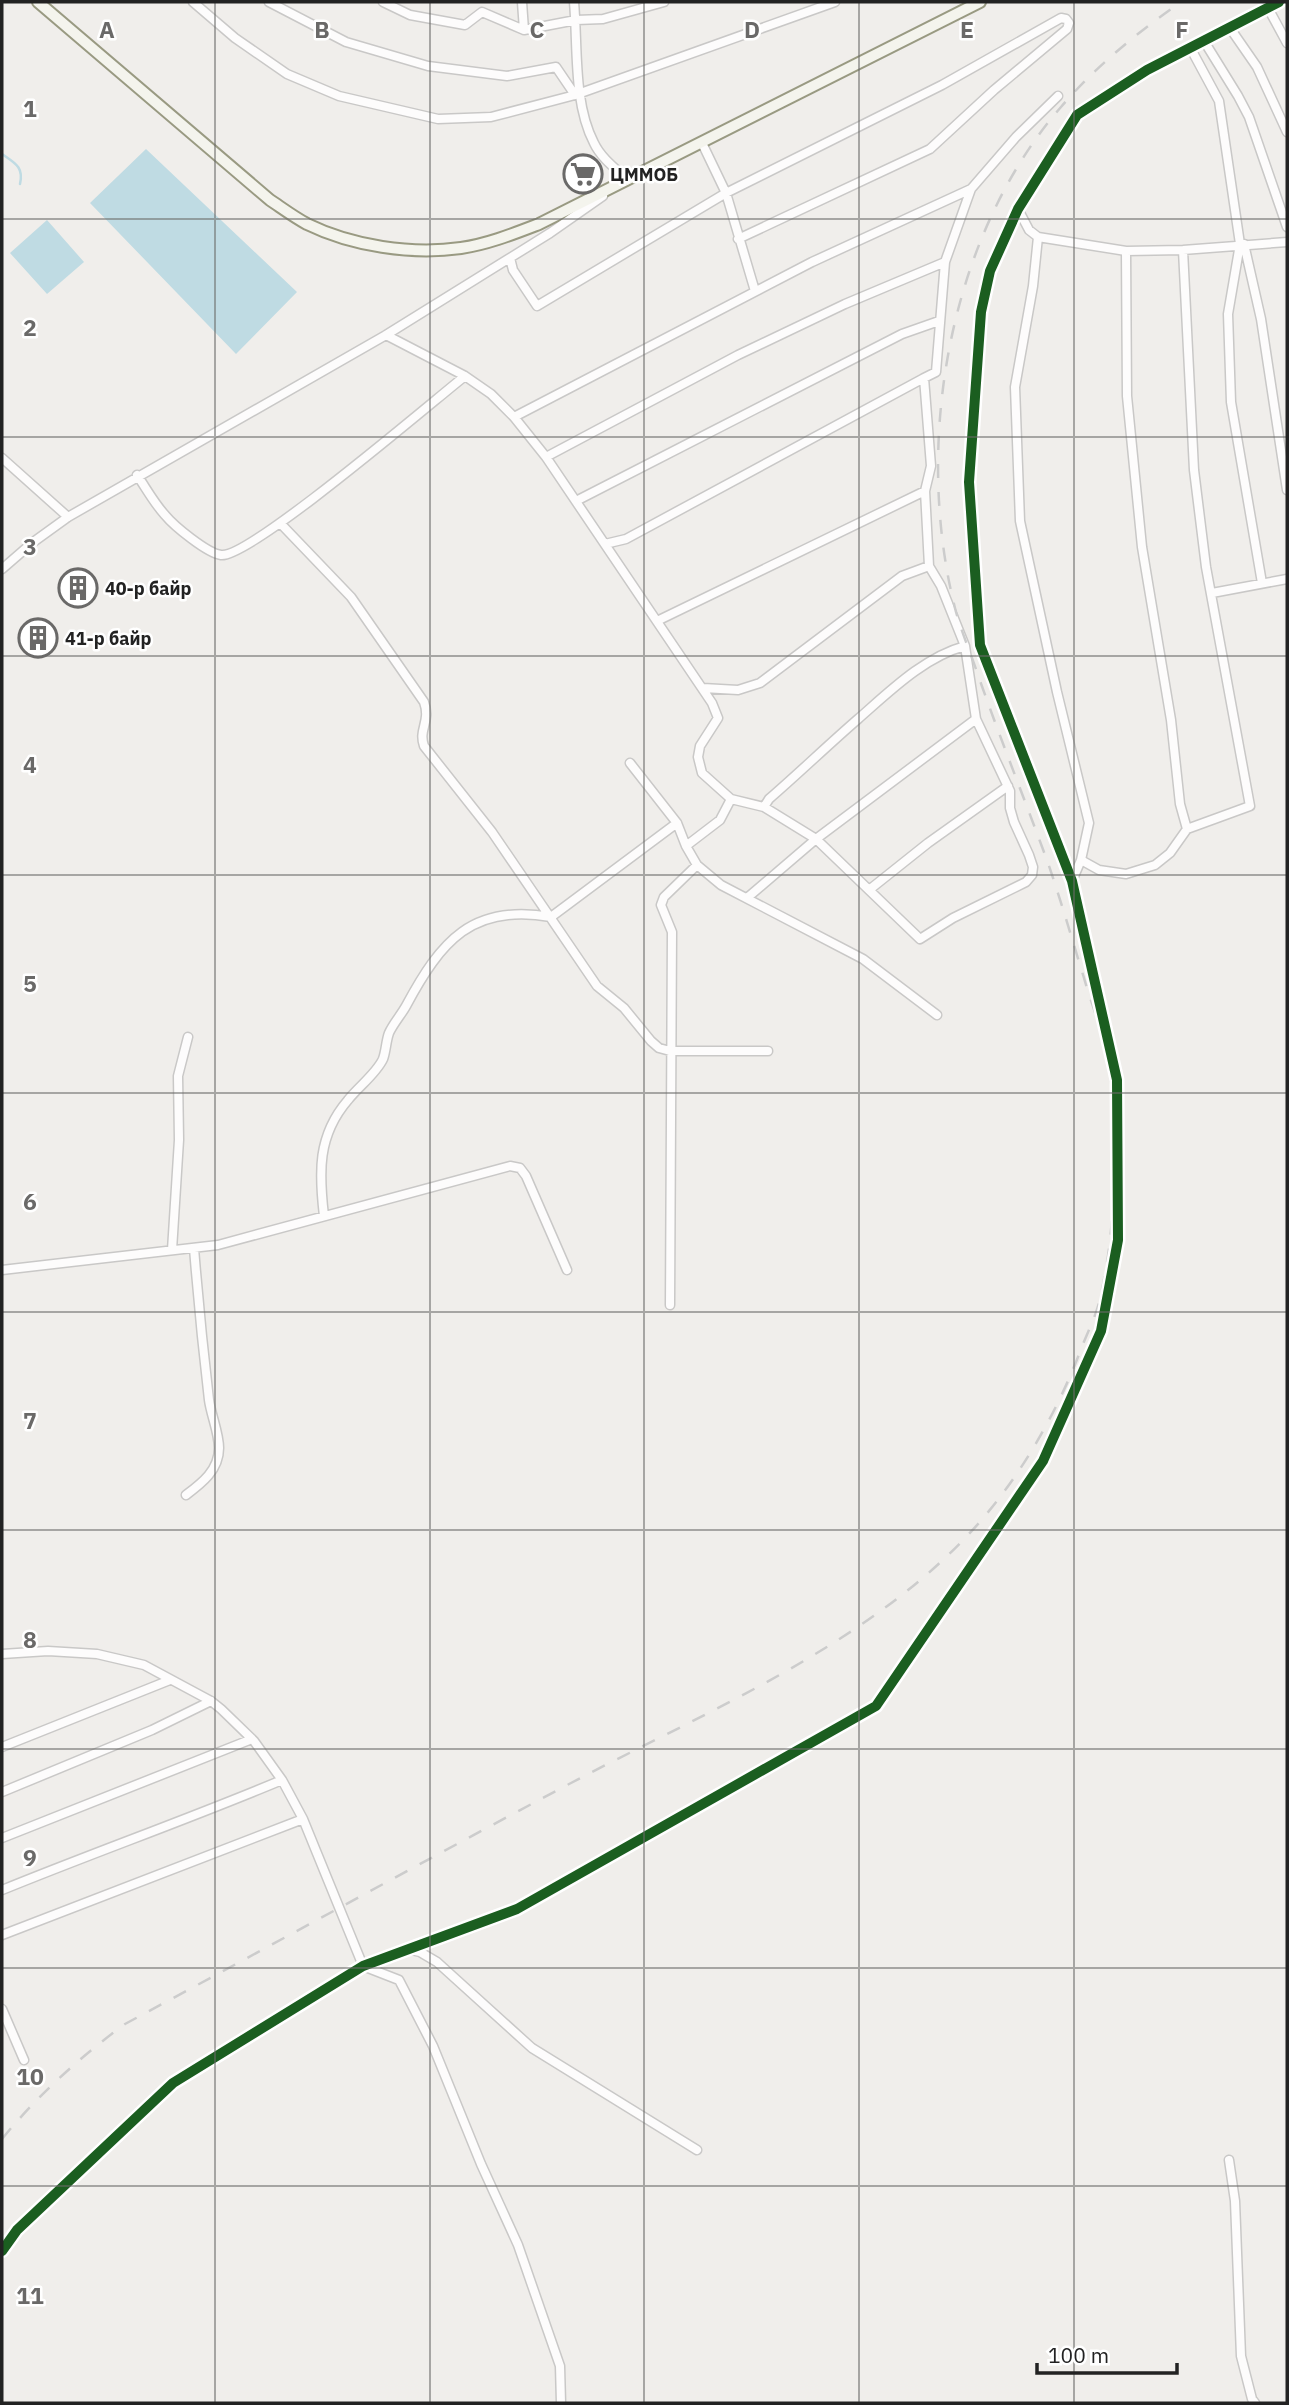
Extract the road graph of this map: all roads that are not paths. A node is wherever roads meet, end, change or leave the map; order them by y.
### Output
1 (38, 2) edge
2 (193, 2) edge
3 (269, 2) edge
4 (383, 2) edge
5 (475, 2) edge
6 (522, 2) edge
7 (574, 2) edge
8 (663, 2) edge
9 (835, 2) edge
10 (980, 2) edge
11 (1279, 2) edge
12 (1268, 8) junction
13 (482, 12) junction
14 (576, 19) junction
15 (1230, 28) junction
16 (524, 30) junction
17 (1204, 41) junction
18 (1287, 43) edge
19 (1191, 49) junction
20 (578, 94) junction
21 (1058, 96) dead end
22 (1287, 132) edge
23 (702, 143) junction
24 (628, 180) junction
25 (971, 189) junction
26 (726, 193) junction
27 (1018, 209) junction
28 (1287, 228) edge
29 (1038, 237) junction
30 (738, 239) junction
31 (1287, 242) edge
32 (1242, 244) junction
33 (1183, 250) junction
34 (1126, 251) junction
35 (510, 258) junction
36 (945, 262) junction
37 (755, 291) junction
38 (939, 321) junction
39 (386, 335) junction
40 (465, 376) junction
41 (924, 378) junction
42 (514, 417) junction
43 (546, 457) junction
44 (2, 458) edge
45 (137, 475) junction
46 (1287, 490) edge
47 (925, 491) junction
48 (576, 501) junction
49 (68, 517) junction
50 (281, 524) junction
51 (605, 544) junction
52 (929, 566) junction
53 (2, 569) edge
54 (1287, 579) edge
55 (1262, 583) junction
56 (1212, 593) junction
57 (657, 621) junction
58 (965, 646) junction
59 (703, 688) junction
60 (976, 719) junction
61 (630, 763) dead end
62 (1008, 786) junction
63 (731, 799) junction
64 (764, 807) junction
65 (677, 823) junction
66 (1187, 829) junction
67 (816, 839) junction
68 (686, 846) junction
69 (1081, 860) junction
70 (697, 865) junction
71 (1072, 881) junction
72 (869, 890) junction
73 (747, 898) junction
74 (551, 917) junction
75 (937, 1015) dead end
76 (188, 1037) dead end
77 (670, 1051) junction
78 (768, 1051) dead end
79 (324, 1216) junction
80 (194, 1248) junction
81 (172, 1250) junction
82 (2, 1270) edge
83 (567, 1270) dead end
84 (670, 1305) dead end
85 (186, 1495) dead end
86 (2, 1654) edge
87 (170, 1680) junction
88 (211, 1701) junction
89 (252, 1739) junction
90 (2, 1747) edge
91 (282, 1780) junction
92 (2, 1792) edge
93 (303, 1819) junction
94 (2, 1838) edge
95 (2, 1890) edge
96 (2, 1935) edge
97 (409, 1949) junction
98 (363, 1966) junction
99 (2, 2009) edge
100 (24, 2060) dead end
101 (697, 2150) dead end
102 (1229, 2160) dead end
103 (2, 2251) edge
104 (561, 2403) edge
105 (1255, 2403) edge

1 - 24 street
2 - 20 street
3 - 20 street
4 - 13 street
5 - 13 street
6 - 16 street
7 - 14 street
8 - 14 street
9 - 20 street
10 - 23 street
11 - 12 street
12 - 15 street
12 - 18 street
13 - 16 street
14 - 16 street
14 - 20 street
15 - 17 street
15 - 22 street
17 - 19 street
17 - 28 street
19 - 27 street
19 - 32 street
20 - 24 street
21 - 25 street
23 - 24 street
23 - 26 street
24 - 35 street
25 - 36 street
25 - 37 street
26 - 30 street
26 - 30 street
26 - 35 street
27 - 29 street
27 - 71 street
29 - 34 street
29 - 69 street
30 - 37 street
31 - 32 street
32 - 33 street
32 - 46 street
32 - 55 street
33 - 34 street
33 - 56 street
34 - 66 street
35 - 39 street
36 - 38 street
36 - 43 street
37 - 42 street
38 - 41 street
38 - 48 street
39 - 40 street
39 - 45 street
40 - 42 street
40 - 50 street
41 - 47 street
41 - 51 street
42 - 43 street
43 - 48 street
44 - 49 street
45 - 49 street
45 - 50 street
47 - 52 street
47 - 57 street
48 - 51 street
49 - 53 street
50 - 74 street
51 - 57 street
52 - 58 street
52 - 59 street
54 - 55 street
55 - 56 street
56 - 66 street
57 - 59 street
58 - 60 street
58 - 64 street
59 - 63 street
60 - 62 street
60 - 67 street
61 - 65 street
62 - 72 street
62 - 72 street
63 - 64 street
63 - 68 street
64 - 67 street
65 - 68 street
65 - 74 street
66 - 69 street
67 - 72 street
67 - 73 street
68 - 70 street
69 - 71 street
70 - 73 street
70 - 77 street
71 - 97 street
73 - 75 street
74 - 77 street
74 - 79 street
76 - 81 street
77 - 78 street
77 - 84 street
79 - 80 street
79 - 83 street
80 - 81 street
80 - 85 street
81 - 82 street
86 - 87 street
87 - 88 street
87 - 90 street
88 - 89 street
88 - 92 street
89 - 91 street
89 - 94 street
91 - 93 street
91 - 95 street
93 - 96 street
93 - 98 street
97 - 98 street
97 - 101 street
98 - 103 street
98 - 104 street
99 - 100 street
102 - 105 street

